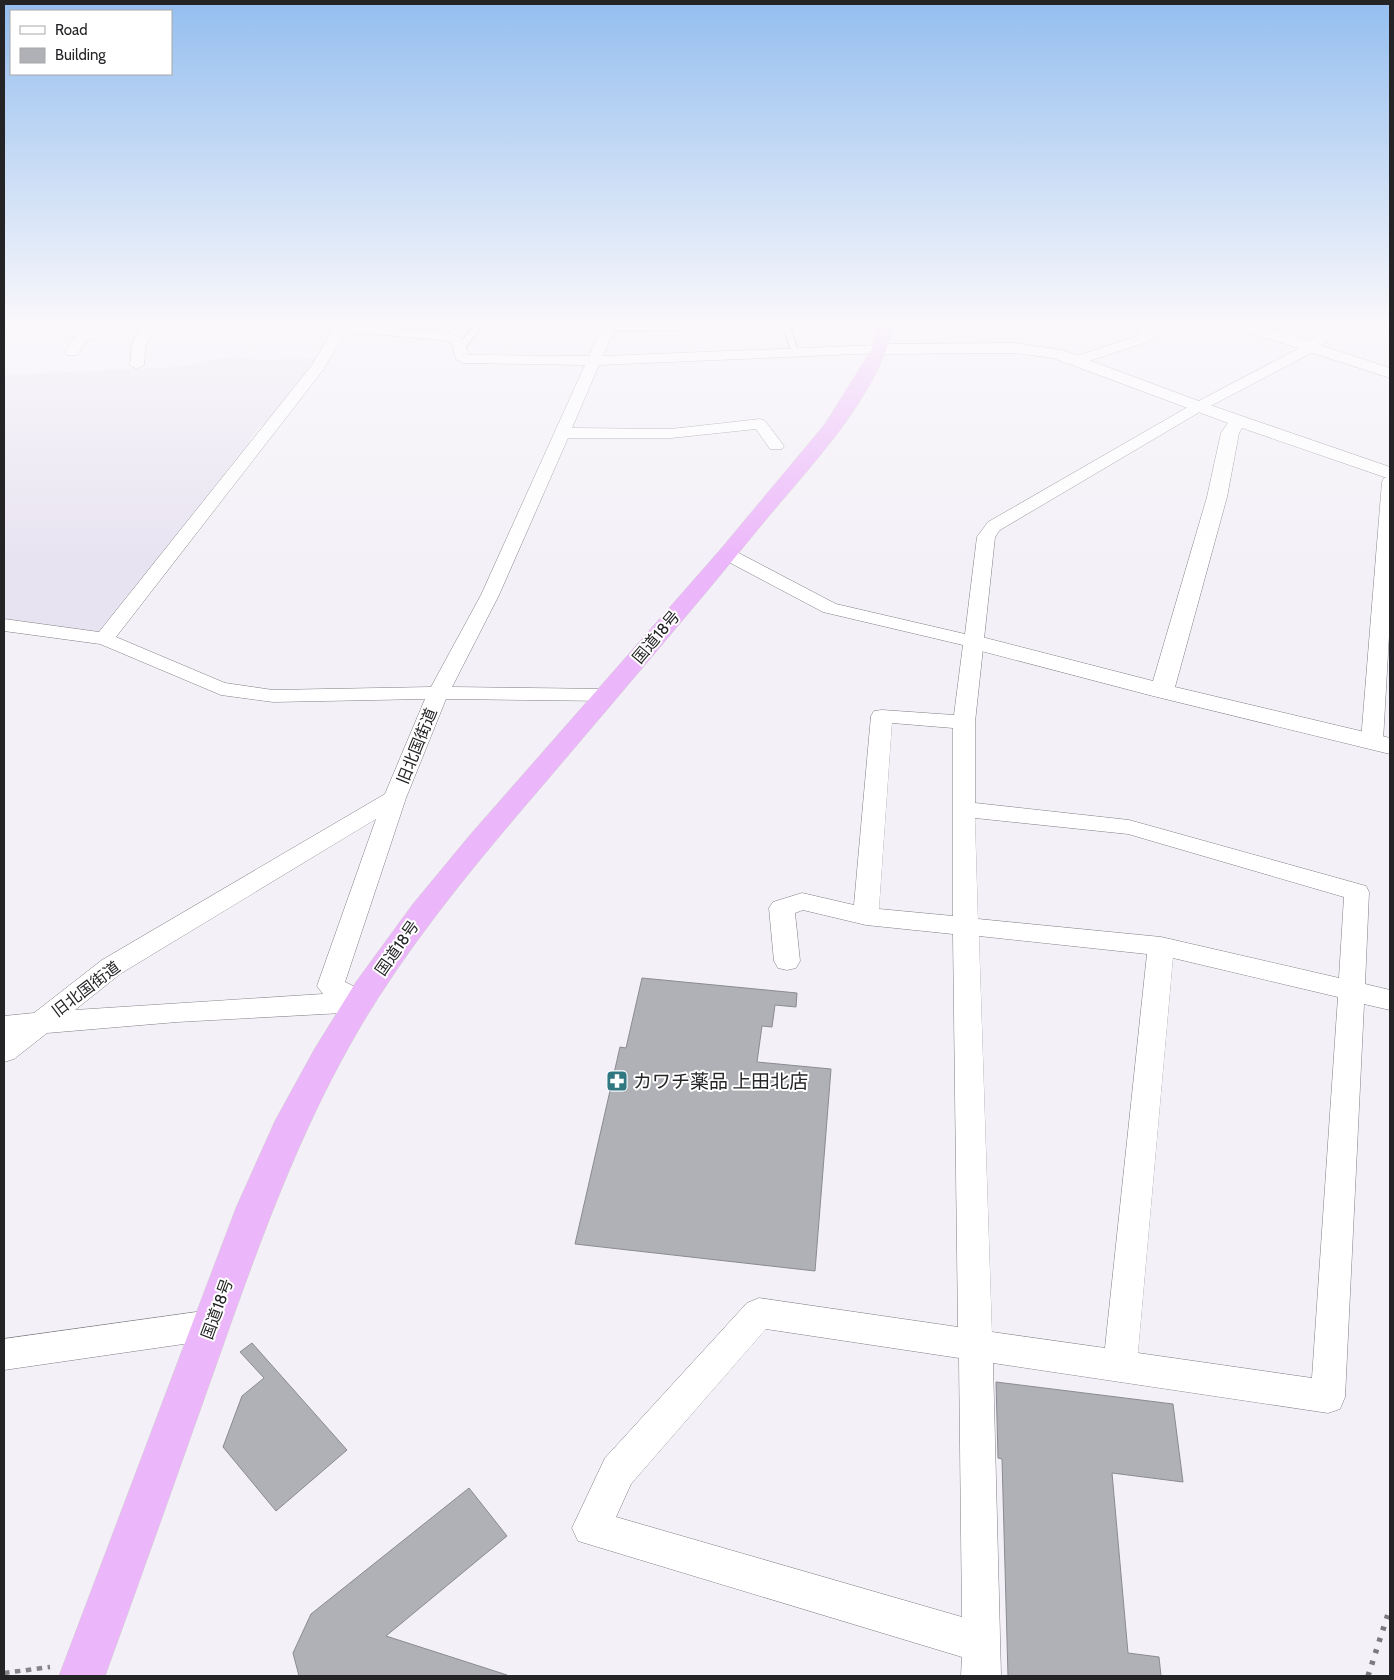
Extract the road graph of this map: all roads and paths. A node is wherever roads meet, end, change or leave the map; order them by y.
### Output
1 (290, 402) edge
2 (576, 402) edge
3 (848, 402) edge
4 (1186, 402) edge
5 (1207, 402) edge
6 (1198, 407) junction
7 (1238, 421) junction
8 (562, 433) junction
9 (776, 446) dead end
10 (1390, 473) edge
11 (1390, 482) edge
12 (727, 554) junction
13 (4, 625) edge
14 (104, 639) junction
15 (974, 642) junction
16 (1162, 691) junction
17 (438, 692) junction
18 (608, 695) junction
19 (964, 722) junction
20 (1381, 744) edge
21 (395, 798) junction
22 (963, 809) junction
23 (866, 916) junction
24 (964, 925) junction
25 (1161, 946) junction
26 (787, 961) dead end
27 (1353, 990) junction
28 (1390, 1000) edge
29 (360, 1002) junction
30 (41, 1024) junction
31 (4, 1026) edge
32 (4, 1052) edge
33 (211, 1325) junction
34 (976, 1346) junction
35 (4, 1355) edge
36 (1120, 1365) junction
37 (982, 1659) edge
38 (71, 1671) edge
39 (4, 1673) edge

1 - 14 street
2 - 8 street, 旧北国街道
3 - 12 highway, 国道18号
4 - 6 street
5 - 6 street
6 - 7 street
6 - 15 street
7 - 10 street
7 - 16 street
8 - 9 street
8 - 17 street, 旧北国街道
11 - 20 street
12 - 15 street
12 - 18 highway, 国道18号
13 - 14 street
14 - 17 street
15 - 16 street
15 - 19 street
16 - 20 street
17 - 18 street
17 - 21 street, 旧北国街道
18 - 29 highway, 国道18号
19 - 22 street
19 - 23 street
21 - 29 street
21 - 30 street, 旧北国街道
22 - 24 street
22 - 27 street
23 - 24 street
23 - 26 street
24 - 25 street
24 - 34 street
25 - 27 street
25 - 36 street
27 - 28 street
27 - 36 street
29 - 30 street
29 - 33 highway, 国道18号
30 - 31 street
30 - 32 street, 旧北国街道
33 - 35 street
33 - 38 highway, 国道18号
34 - 36 street
34 - 37 street
34 - 37 street
38 - 39 path

